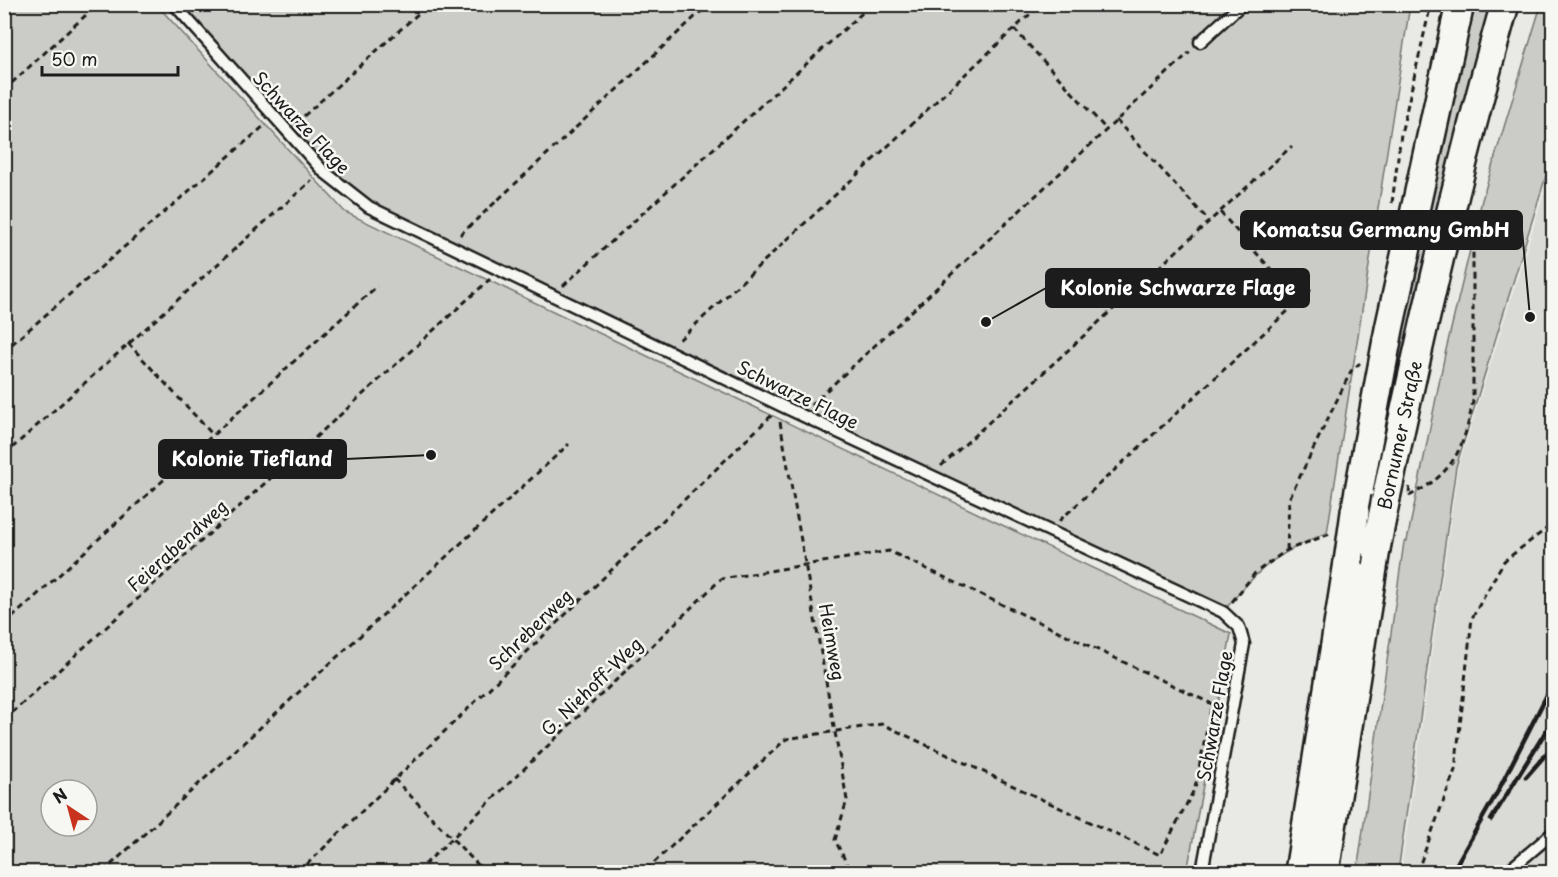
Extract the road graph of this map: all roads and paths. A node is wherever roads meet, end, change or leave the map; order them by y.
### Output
1 (98, 4) edge
2 (174, 4) edge
3 (429, 4) edge
4 (709, 4) edge
5 (872, 4) edge
6 (929, 4) edge
7 (939, 4) edge
8 (1041, 4) edge
9 (1242, 4) edge
10 (1460, 4) edge
11 (1506, 4) edge
12 (1014, 29) junction
13 (1200, 42) joint
14 (4, 90) edge
15 (273, 118) junction
16 (1116, 120) junction
17 (1106, 129) junction
18 (286, 132) junction
19 (1292, 146) dead end
20 (323, 171) junction
21 (1220, 212) junction
22 (1468, 217) dead end
23 (1209, 221) junction
24 (450, 244) junction
25 (501, 270) junction
26 (377, 286) dead end
27 (1314, 287) dead end
28 (552, 295) junction
29 (1299, 301) junction
30 (128, 343) junction
31 (669, 349) junction
32 (4, 351) edge
33 (1364, 360) dead end
34 (782, 406) junction
35 (772, 415) junction
36 (801, 415) junction
37 (213, 435) junction
38 (568, 444) dead end
39 (4, 455) edge
40 (931, 475) junction
41 (1414, 494) dead end
42 (1554, 523) edge
43 (1049, 530) junction
44 (1324, 537) dead end
45 (1287, 550) junction
46 (806, 564) junction
47 (1223, 612) junction
48 (4, 624) edge
49 (4, 720) edge
50 (835, 730) junction
51 (394, 779) junction
52 (1554, 832) edge
53 (452, 839) junction
54 (103, 873) edge
55 (299, 873) edge
56 (417, 873) edge
57 (485, 873) edge
58 (644, 873) edge
59 (851, 873) edge
60 (1202, 873) edge
61 (1299, 873) edge
62 (1325, 873) edge
63 (1417, 873) edge
64 (1507, 873) edge

1 - 14 path
2 - 15 lane, Schwarze Flage
3 - 18 path
4 - 24 path
5 - 28 path
6 - 7 path
8 - 12 path
9 - 13 lane
10 - 61 main road, Bornumer Straße, bridge
11 - 62 main road, Bornumer Straße, bridge
12 - 17 path
12 - 31 path
13 - 16 path
15 - 18 lane, Schwarze Flage
15 - 32 path
16 - 17 path
16 - 23 path
17 - 36 path
18 - 20 lane, Schwarze Flage
19 - 21 path
20 - 24 lane, Schwarze Flage
20 - 30 path
21 - 23 path
21 - 29 path
22 - 41 path
23 - 40 path
24 - 25 lane, Schwarze Flage
25 - 28 lane, Schwarze Flage
25 - 49 path, Feierabendweg
26 - 37 path
27 - 29 path
28 - 31 lane, Schwarze Flage
29 - 43 path
30 - 37 path
30 - 39 path
31 - 34 lane, Schwarze Flage
33 - 45 path
34 - 35 path, Schreberweg
34 - 36 lane, Schwarze Flage
35 - 46 path, Heimweg
35 - 51 path, Schreberweg
36 - 40 lane, Schwarze Flage
37 - 48 path
38 - 54 path
40 - 43 lane, Schwarze Flage
42 - 63 path
43 - 47 lane, Schwarze Flage
44 - 45 path
45 - 47 path
46 - 50 path, Heimweg
46 - 50 path, G. Niehoff-Weg
46 - 53 path, G. Niehoff-Weg
47 - 60 lane, Schwarze Flage
50 - 58 path
50 - 59 path, Heimweg
51 - 53 path
51 - 55 path, Schreberweg
52 - 64 lane
53 - 56 path, G. Niehoff-Weg
53 - 57 path

